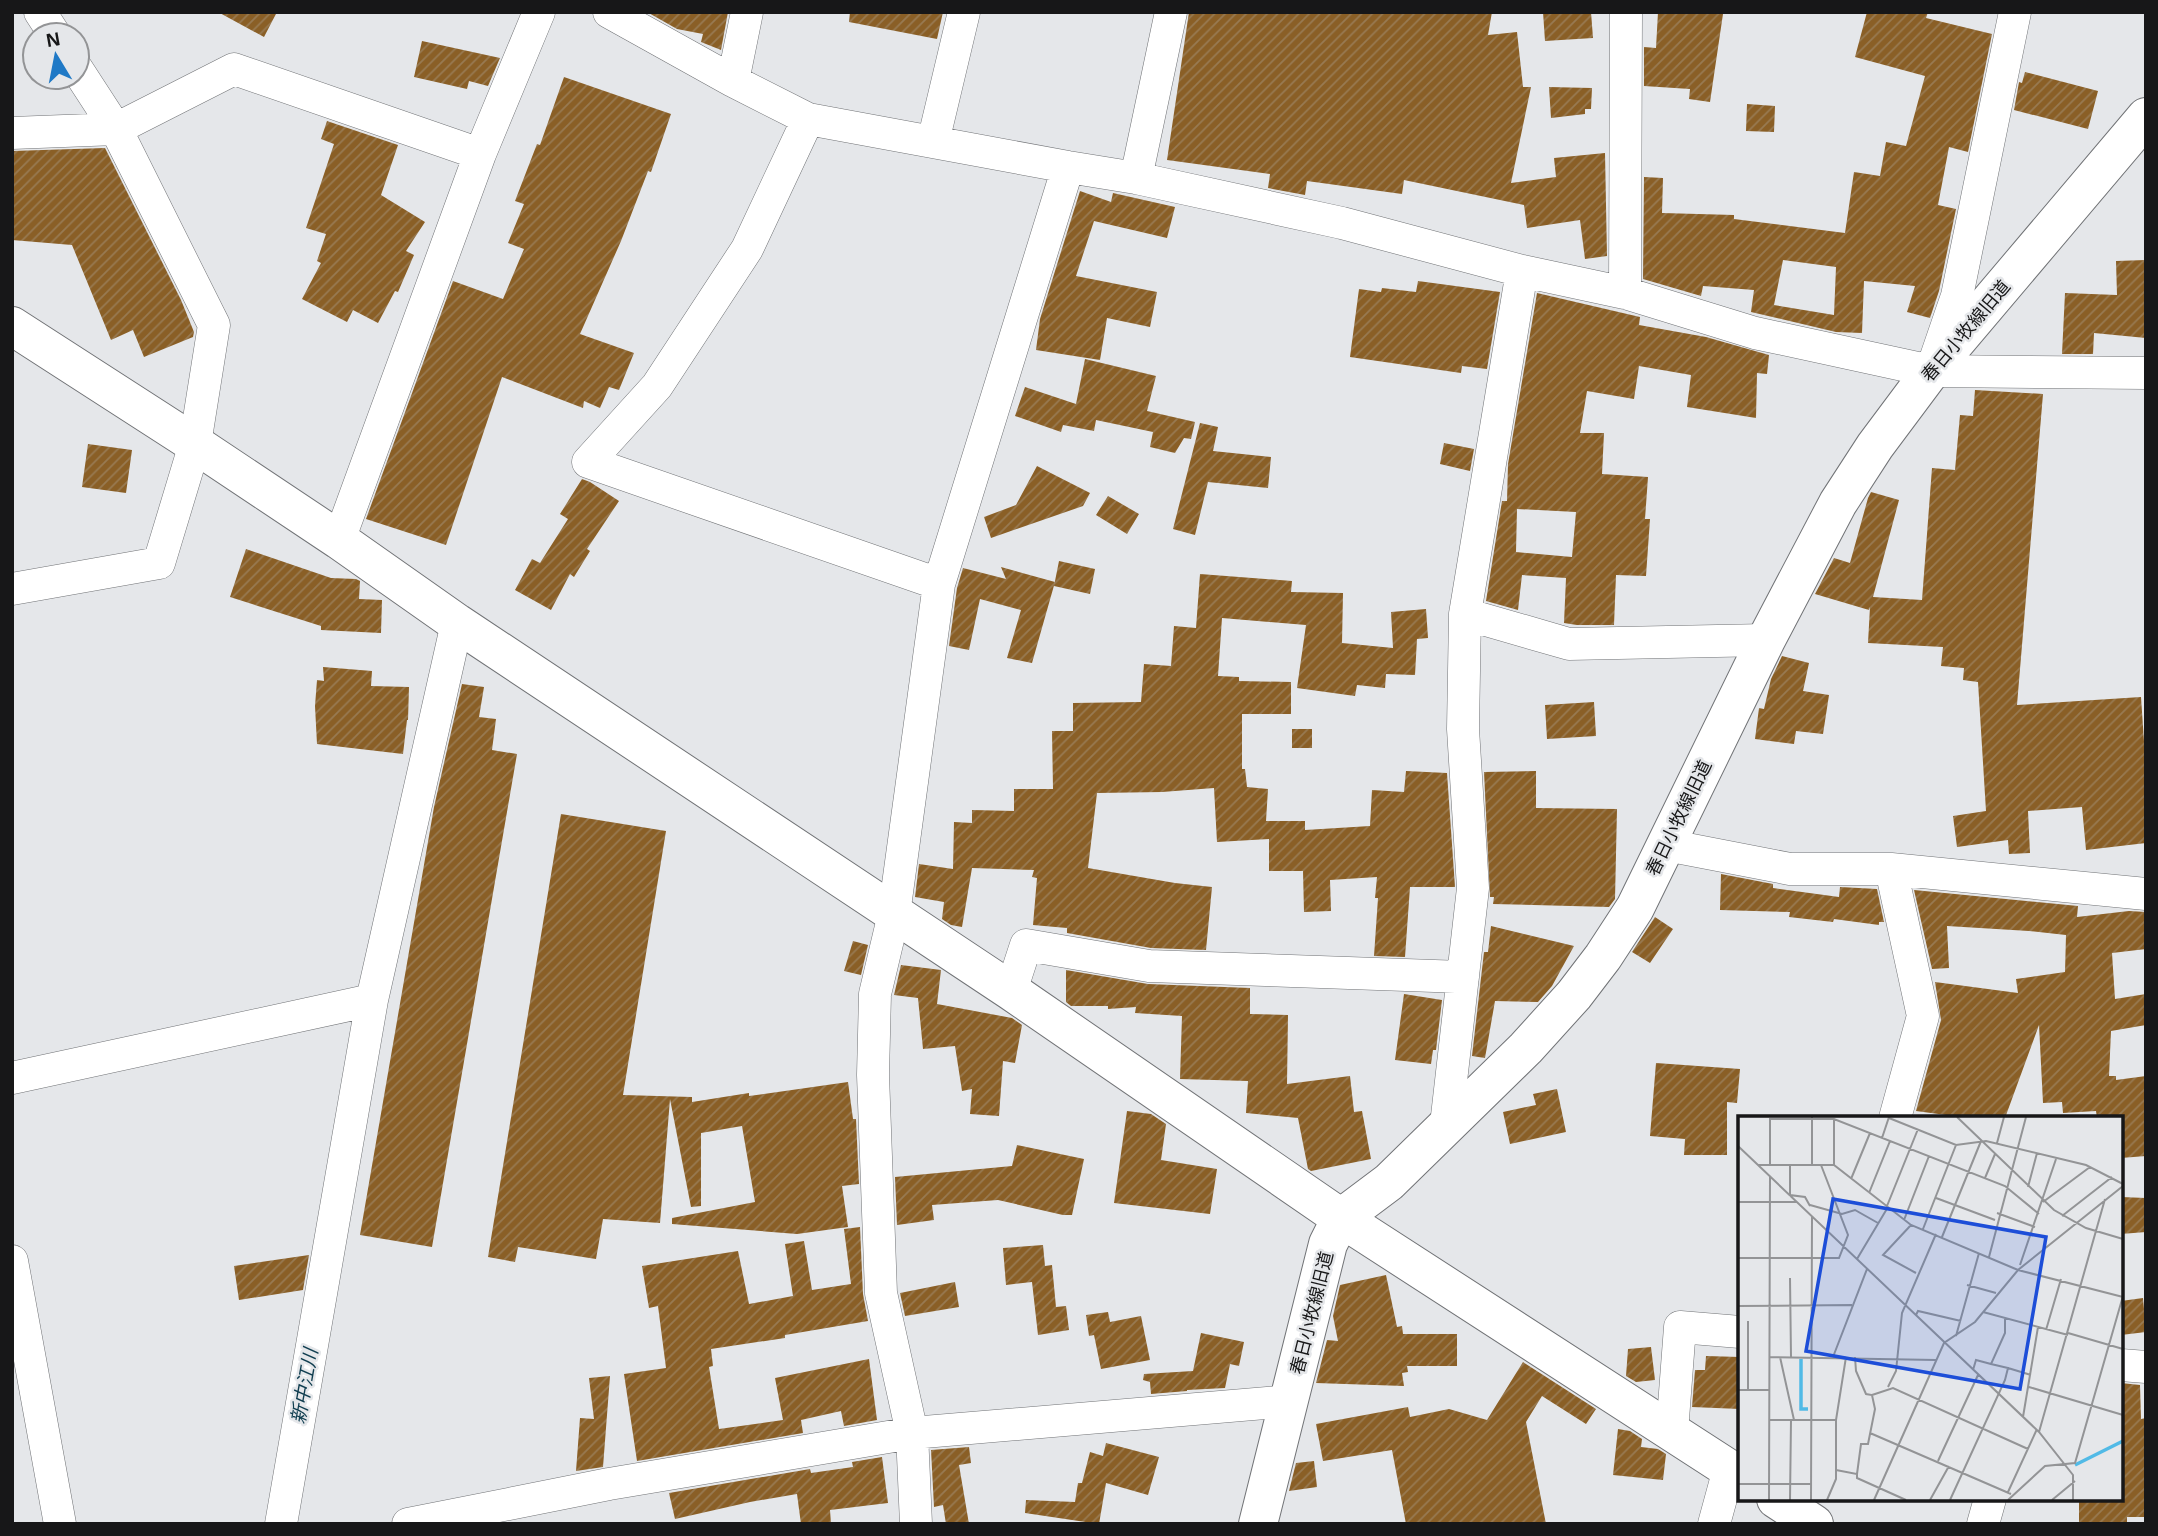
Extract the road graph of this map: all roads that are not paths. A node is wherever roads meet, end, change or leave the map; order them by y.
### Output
1 (539, 12) edge
2 (609, 12) edge
3 (747, 12) edge
4 (964, 12) edge
5 (1171, 12) edge
6 (1626, 12) edge
7 (2015, 12) edge
8 (733, 81) junction
9 (91, 90) edge
10 (2146, 117) edge
11 (808, 119) junction
12 (117, 129) junction
13 (12, 133) edge
14 (933, 142) junction
15 (480, 154) junction
16 (1068, 167) junction
17 (1136, 178) junction
18 (1522, 271) junction
19 (1625, 293) junction
20 (12, 326) edge
21 (1931, 371) junction
22 (2146, 373) edge
23 (195, 444) junction
24 (339, 540) junction
25 (939, 584) junction
26 (12, 589) edge
27 (1465, 614) junction
28 (457, 623) junction
29 (1766, 639) junction
30 (1666, 845) junction
31 (1891, 869) junction
32 (2146, 894) edge
33 (894, 914) junction
34 (1463, 977) junction
35 (1011, 991) junction
36 (372, 1000) junction
37 (12, 1078) edge
38 (1896, 1116) edge
39 (1447, 1125) junction
40 (1341, 1218) junction
41 (12, 1261) edge
42 (1738, 1332) edge
43 (2123, 1365) edge
44 (2146, 1367) edge
45 (1290, 1401) junction
46 (1672, 1432) junction
47 (912, 1433) junction
48 (1734, 1472) edge
49 (1779, 1501) edge
50 (1989, 1501) edge
51 (489, 1516) edge
52 (60, 1524) edge
53 (281, 1524) edge
54 (408, 1524) edge
55 (916, 1524) edge
56 (1258, 1524) edge
57 (1714, 1524) edge
58 (1814, 1524) edge
59 (1983, 1524) edge

1 - 15 street
2 - 8 street
3 - 8 street
4 - 14 street
5 - 17 street
6 - 19 street
7 - 21 street
8 - 11 street
9 - 12 street
10 - 21 street, 春日小牧線旧道
11 - 14 street
11 - 25 street
12 - 13 street
12 - 15 street
12 - 23 street
14 - 16 street
15 - 24 street
16 - 17 street
16 - 25 street
17 - 18 street
18 - 19 street
18 - 27 street
19 - 21 street
20 - 23 street
21 - 22 street
21 - 29 street, 春日小牧線旧道
23 - 24 street
23 - 26 street
24 - 28 street
25 - 33 street
27 - 29 street
27 - 34 street
28 - 33 street
28 - 36 street
29 - 30 street, 春日小牧線旧道
30 - 31 street
30 - 39 street, 春日小牧線旧道
31 - 32 street
31 - 38 street
33 - 35 street
33 - 47 street
34 - 35 street
34 - 39 street
35 - 40 street
36 - 37 street
36 - 53 street
39 - 40 street, 春日小牧線旧道
40 - 45 street, 春日小牧線旧道
40 - 46 street
41 - 52 street
42 - 46 street
43 - 44 street
45 - 47 street
45 - 56 street, 春日小牧線旧道
46 - 48 street
47 - 51 street
47 - 55 street
48 - 57 street
49 - 58 street
50 - 59 street
51 - 54 street

